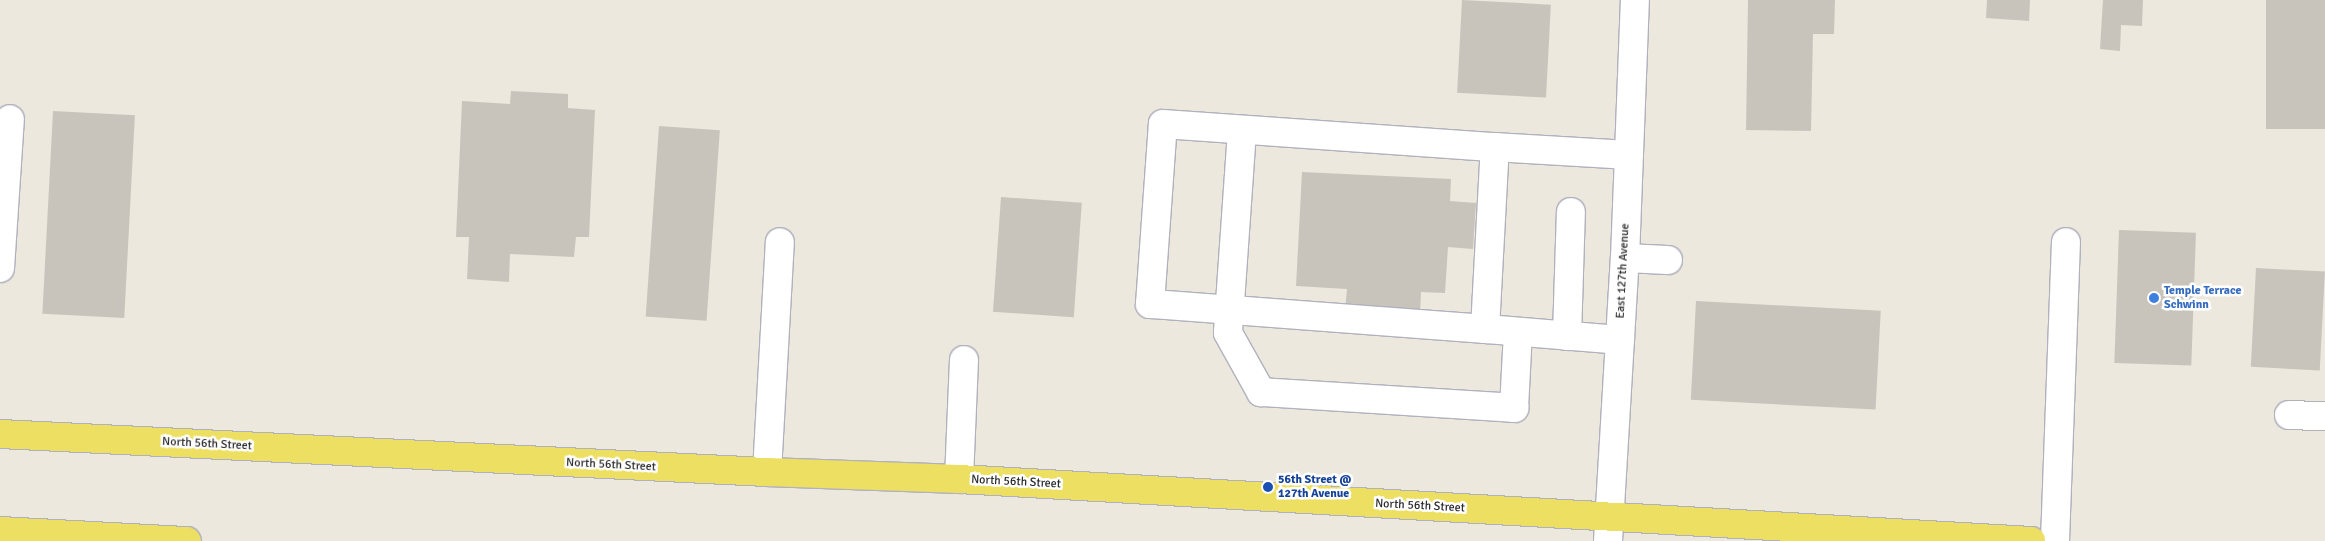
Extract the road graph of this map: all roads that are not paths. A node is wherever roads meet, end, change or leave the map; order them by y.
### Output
1 (1635, 0) edge
2 (10, 119) dead end
3 (1242, 130) junction
4 (1495, 147) junction
5 (1628, 155) junction
6 (2, 207) edge
7 (1571, 212) dead end
8 (780, 242) dead end
9 (2066, 242) dead end
10 (1625, 258) junction
11 (1668, 260) dead end
12 (0, 268) edge
13 (1229, 311) junction
14 (1485, 329) junction
15 (1518, 332) junction
16 (1567, 336) junction
17 (1620, 340) junction
18 (964, 360) dead end
19 (2289, 415) dead end
20 (2325, 416) edge
21 (0, 434) edge
22 (767, 472) junction
23 (960, 479) junction
24 (1609, 529) edge
25 (0, 531) edge
26 (187, 541) edge
27 (2031, 541) edge
28 (2055, 541) edge

1 - 5 street, East 127th Avenue
2 - 6 street
3 - 4 street
3 - 13 street
3 - 13 street
4 - 5 street
4 - 14 street
5 - 10 street, East 127th Avenue
6 - 12 street
7 - 16 street
8 - 22 street
9 - 28 street
10 - 11 street
10 - 17 street, East 127th Avenue
13 - 14 street
13 - 15 street
14 - 15 street
15 - 16 street
16 - 17 street
17 - 24 street, East 127th Avenue
18 - 23 street
19 - 20 street
21 - 22 main road, North 56th Street
22 - 23 main road, North 56th Street
23 - 24 main road, North 56th Street
24 - 27 main road, North 56th Street
25 - 26 main road

